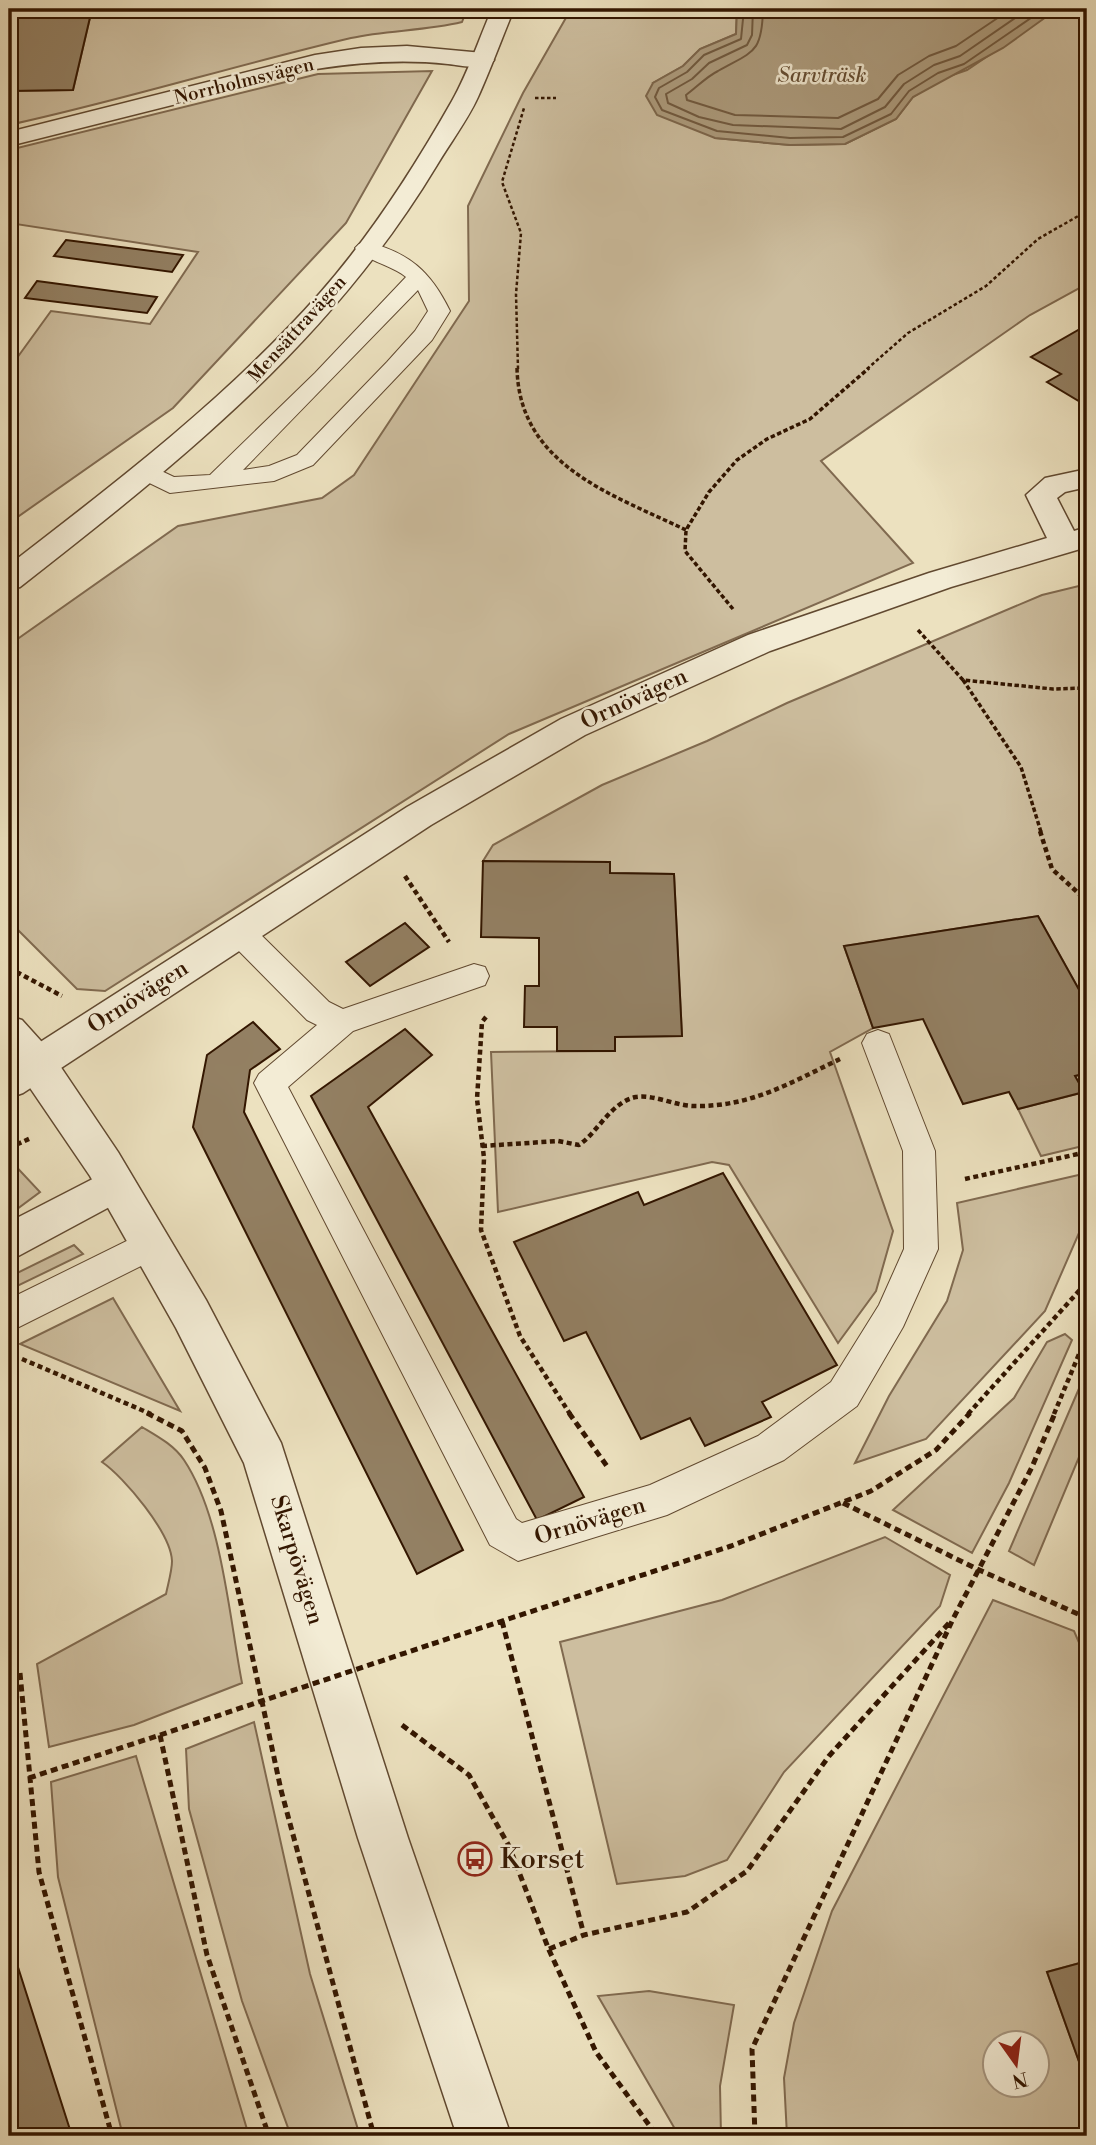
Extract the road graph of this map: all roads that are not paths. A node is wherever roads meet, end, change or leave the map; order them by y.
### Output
1 (503, 9) edge
2 (483, 60) junction
3 (9, 139) edge
4 (366, 248) junction
5 (419, 276) junction
6 (147, 473) junction
7 (1087, 478) edge
8 (217, 482) junction
9 (1076, 540) edge
10 (9, 580) edge
11 (240, 933) junction
12 (474, 976) dead end
13 (342, 1022) junction
14 (878, 1043) road end
15 (18, 1058) edge
16 (114, 1185) junction
17 (9, 1243) edge
18 (151, 1244) junction
19 (9, 1316) edge
20 (484, 2136) edge

1 - 2 street, Mensättravägen
2 - 3 street, Norrholmsvägen
2 - 4 street, Mensättravägen
4 - 5 lane
4 - 6 street, Mensättravägen
5 - 8 lane
5 - 8 lane
6 - 8 lane
6 - 10 street, Mensättravägen
7 - 9 street, Ornövägen
9 - 11 street, Ornövägen
11 - 13 lane
11 - 15 street, Ornövägen
12 - 13 lane
13 - 14 lane, Ornövägen
15 - 16 street, Skarpövägen
16 - 17 street
16 - 18 street, Skarpövägen
18 - 19 lane
18 - 20 street, Skarpövägen

